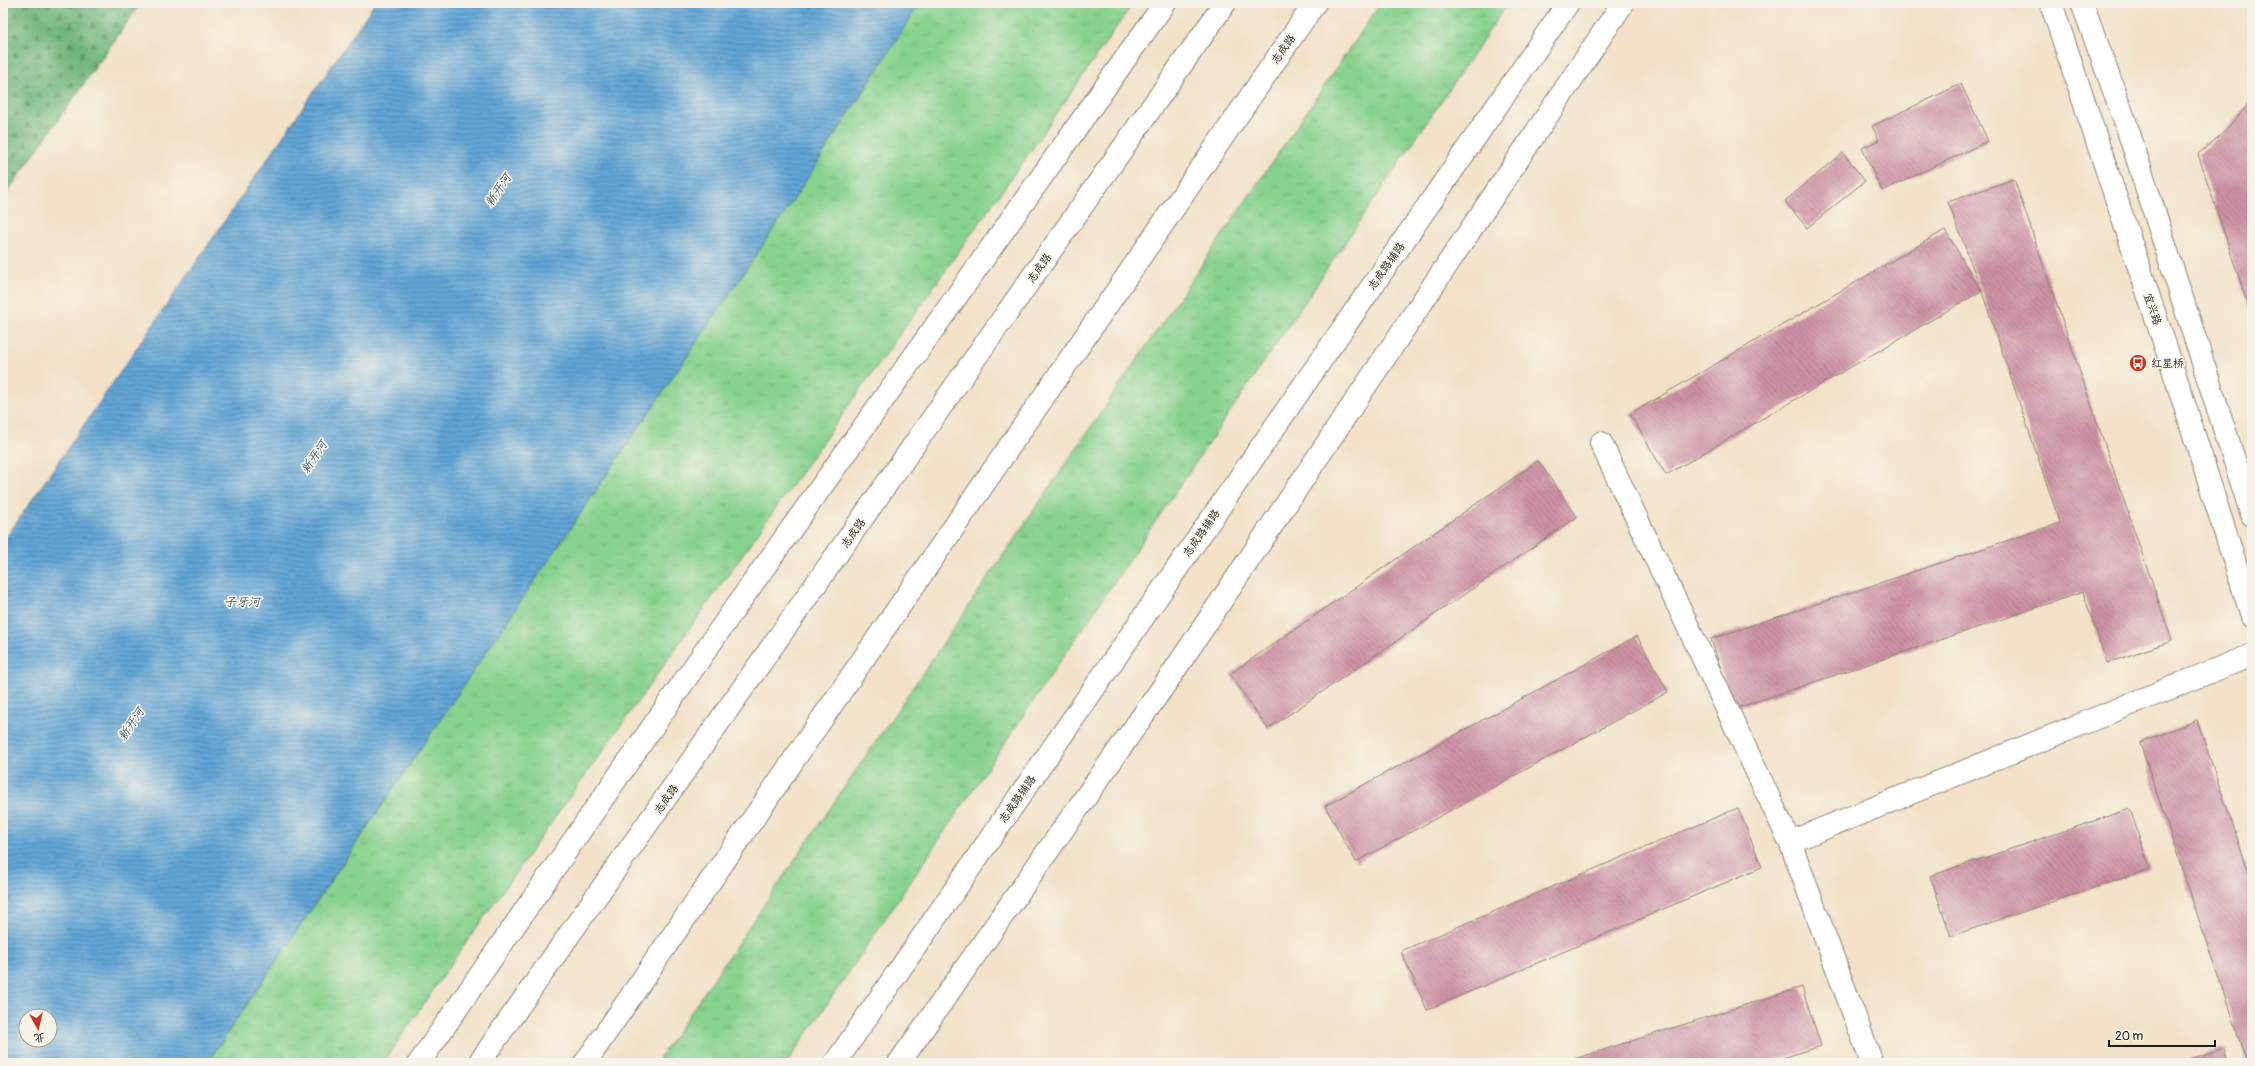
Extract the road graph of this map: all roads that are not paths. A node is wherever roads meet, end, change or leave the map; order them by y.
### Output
1 (1165, 3) edge
2 (1225, 3) edge
3 (1314, 3) edge
4 (1568, 3) edge
5 (1623, 3) edge
6 (2051, 3) edge
7 (2082, 3) edge
8 (1601, 443) dead end
9 (2252, 515) edge
10 (2252, 616) edge
11 (2252, 655) edge
12 (1790, 842) junction
13 (419, 1063) edge
14 (479, 1063) edge
15 (585, 1063) edge
16 (835, 1063) edge
17 (899, 1063) edge
18 (1872, 1063) edge

1 - 13 main road
2 - 14 main road, 志成路
3 - 15 main road, 志成路
4 - 16 main road, 志成路辅路
5 - 17 main road
6 - 10 main road, 宜兴路
7 - 9 main road
8 - 12 main road
11 - 12 main road
12 - 18 main road

